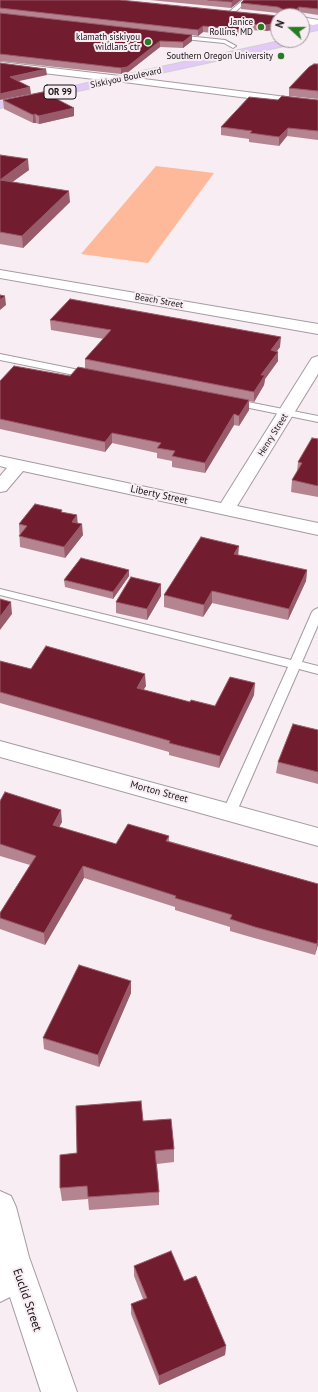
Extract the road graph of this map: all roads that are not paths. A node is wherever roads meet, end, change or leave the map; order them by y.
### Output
1 (246, 0) edge
2 (227, 12) joint
3 (247, 14) edge
4 (170, 36) edge
5 (270, 38) edge
6 (233, 46) junction
7 (270, 46) edge
8 (0, 65) edge
9 (155, 71) junction
10 (93, 76) junction
11 (120, 79) junction
12 (196, 88) junction
13 (0, 96) edge
14 (318, 104) edge
15 (0, 105) edge
16 (0, 274) edge
17 (318, 329) edge
18 (0, 358) edge
19 (318, 361) edge
20 (101, 377) edge
21 (225, 401) edge
22 (287, 413) junction
23 (318, 419) edge
24 (0, 461) edge
25 (19, 465) junction
26 (0, 487) edge
27 (226, 509) junction
28 (318, 529) edge
29 (0, 592) edge
30 (318, 612) edge
31 (295, 664) junction
32 (318, 670) edge
33 (0, 748) edge
34 (230, 811) junction
35 (318, 837) edge
36 (0, 1207) edge
37 (4, 1265) edge
38 (59, 1392) edge

1 - 2 lane
2 - 3 street
4 - 6 lane
5 - 6 main road, Siskiyou Boulevard / OR 99
6 - 10 main road, Siskiyou Boulevard / OR 99
7 - 9 main road, Siskiyou Boulevard / OR 99
8 - 10 street
9 - 11 main road, Siskiyou Boulevard / OR 99
9 - 12 street
10 - 11 street
10 - 13 main road, Siskiyou Boulevard / OR 99
11 - 12 street
11 - 15 main road, Siskiyou Boulevard / OR 99
12 - 14 street
16 - 17 street, Beach Street
18 - 20 lane
19 - 22 street, Henry Street
21 - 22 lane
22 - 23 lane
22 - 27 street, Henry Street
24 - 25 street, Liberty Street
25 - 26 street
25 - 27 street, Liberty Street
27 - 28 street, Liberty Street
29 - 31 lane
30 - 31 lane
31 - 32 lane
31 - 34 lane
33 - 34 street, Morton Street
34 - 35 street, Morton Street
36 - 37 street, Euclid Street
37 - 38 street, Euclid Street

